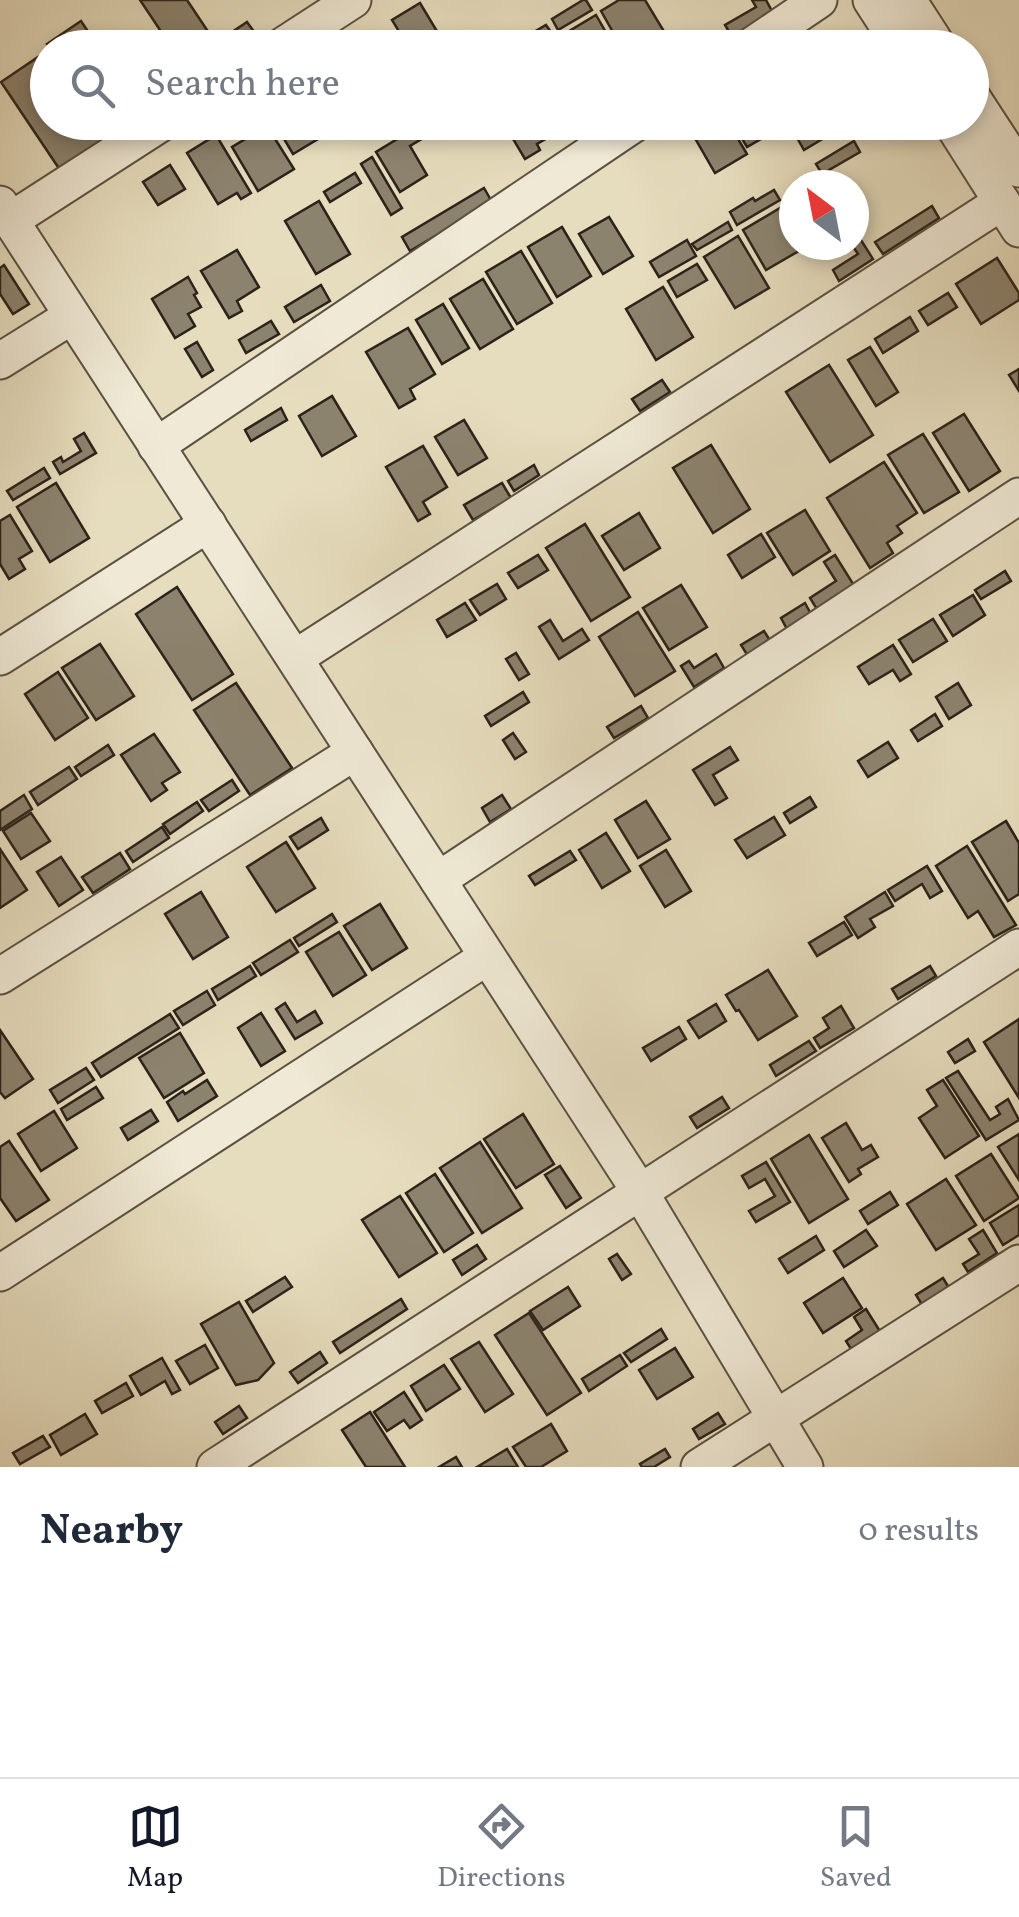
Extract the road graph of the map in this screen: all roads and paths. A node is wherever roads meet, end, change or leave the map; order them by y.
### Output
1 (353, 0) edge
2 (819, 0) edge
3 (871, 0) edge
4 (908, 0) edge
5 (307, 30) edge
6 (775, 30) edge
7 (890, 30) edge
8 (927, 30) edge
9 (989, 123) edge
10 (132, 140) edge
11 (610, 140) edge
12 (962, 140) edge
13 (1019, 168) edge
14 (6, 212) edge
15 (1010, 215) edge
16 (72, 316) junction
17 (0, 361) edge
18 (156, 446) junction
19 (1019, 496) edge
20 (208, 524) junction
21 (0, 657) edge
22 (294, 658) junction
23 (355, 752) junction
24 (438, 880) junction
25 (1019, 947) edge
26 (487, 958) junction
27 (0, 976) edge
28 (640, 1192) junction
29 (1019, 1262) edge
30 (0, 1273) edge
31 (777, 1417) junction
32 (215, 1467) edge
33 (699, 1467) edge
34 (806, 1467) edge

1 - 5 street
2 - 6 street
3 - 7 street
4 - 8 street
9 - 13 street
10 - 14 street
11 - 18 street
12 - 15 street
14 - 16 street
15 - 22 street
16 - 17 street
16 - 18 street
18 - 20 street
19 - 24 street
20 - 21 street
20 - 22 street
22 - 23 street
23 - 24 street
23 - 27 street
24 - 26 street
25 - 28 street
26 - 28 street
26 - 30 street
28 - 31 street
28 - 32 street
29 - 31 street
31 - 33 street
31 - 34 street

